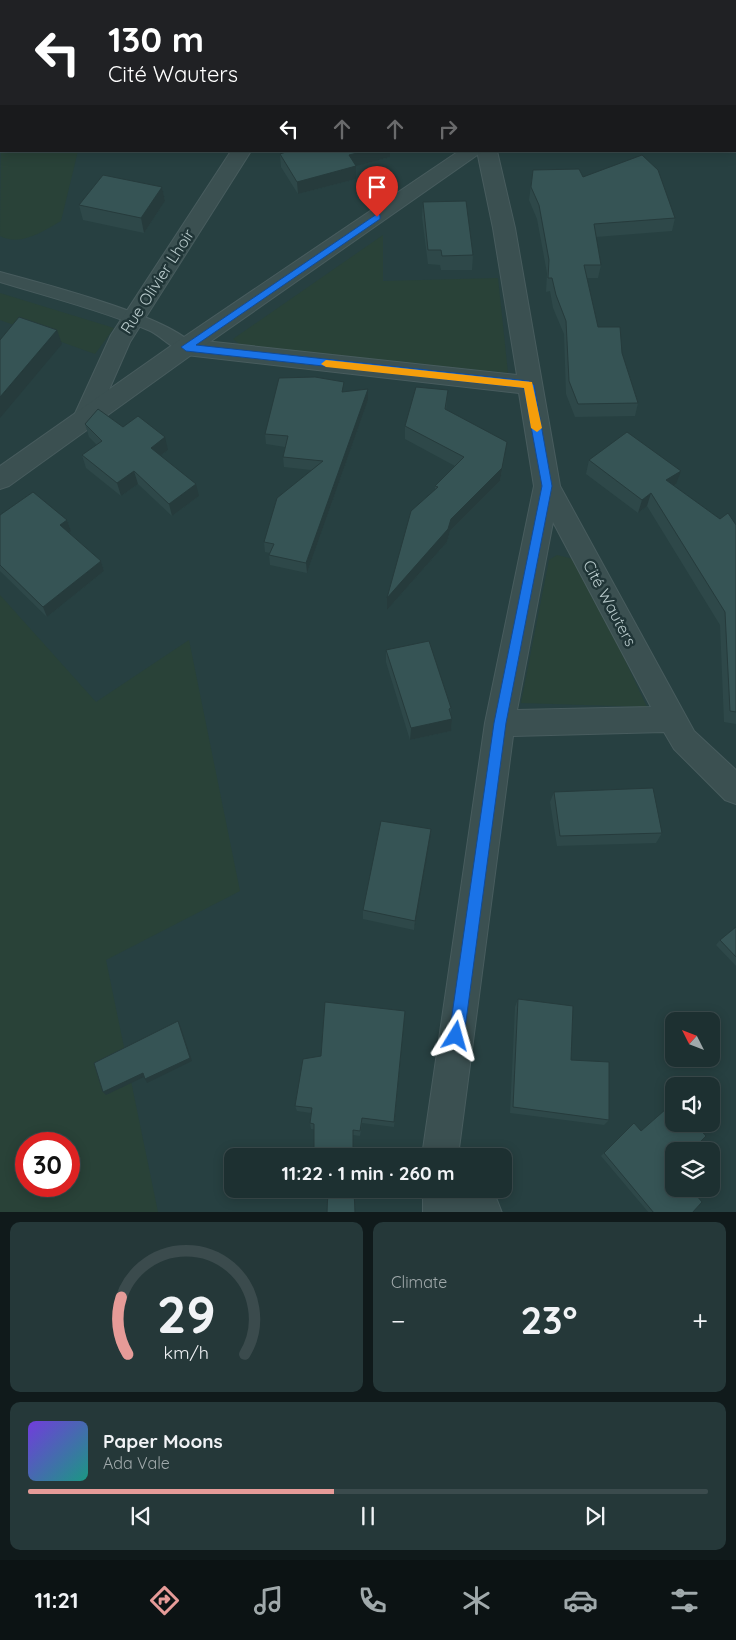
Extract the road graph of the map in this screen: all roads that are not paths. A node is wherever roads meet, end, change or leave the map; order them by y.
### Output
1 (240, 152) edge
2 (472, 152) edge
3 (487, 152) edge
4 (0, 277) edge
5 (134, 318) junction
6 (186, 347) junction
7 (529, 385) junction
8 (85, 418) junction
9 (0, 479) edge
10 (547, 486) junction
11 (673, 719) junction
12 (500, 723) junction
13 (736, 790) edge
14 (442, 1148) edge
15 (441, 1198) edge
16 (473, 1198) edge
17 (442, 1212) edge
18 (484, 1212) edge

1 - 5 street, Rue Olivier Lhoir
2 - 6 street
3 - 7 street, Cité Wauters
4 - 5 lane
5 - 6 lane
5 - 8 street, Rue Olivier Lhoir
6 - 7 street
6 - 8 street
7 - 10 street, Cité Wauters
8 - 9 street
10 - 11 street, Cité Wauters
10 - 12 street, Cité Wauters
11 - 12 street
11 - 13 street, Cité Wauters
12 - 14 street, Cité Wauters
15 - 17 street
16 - 18 street

